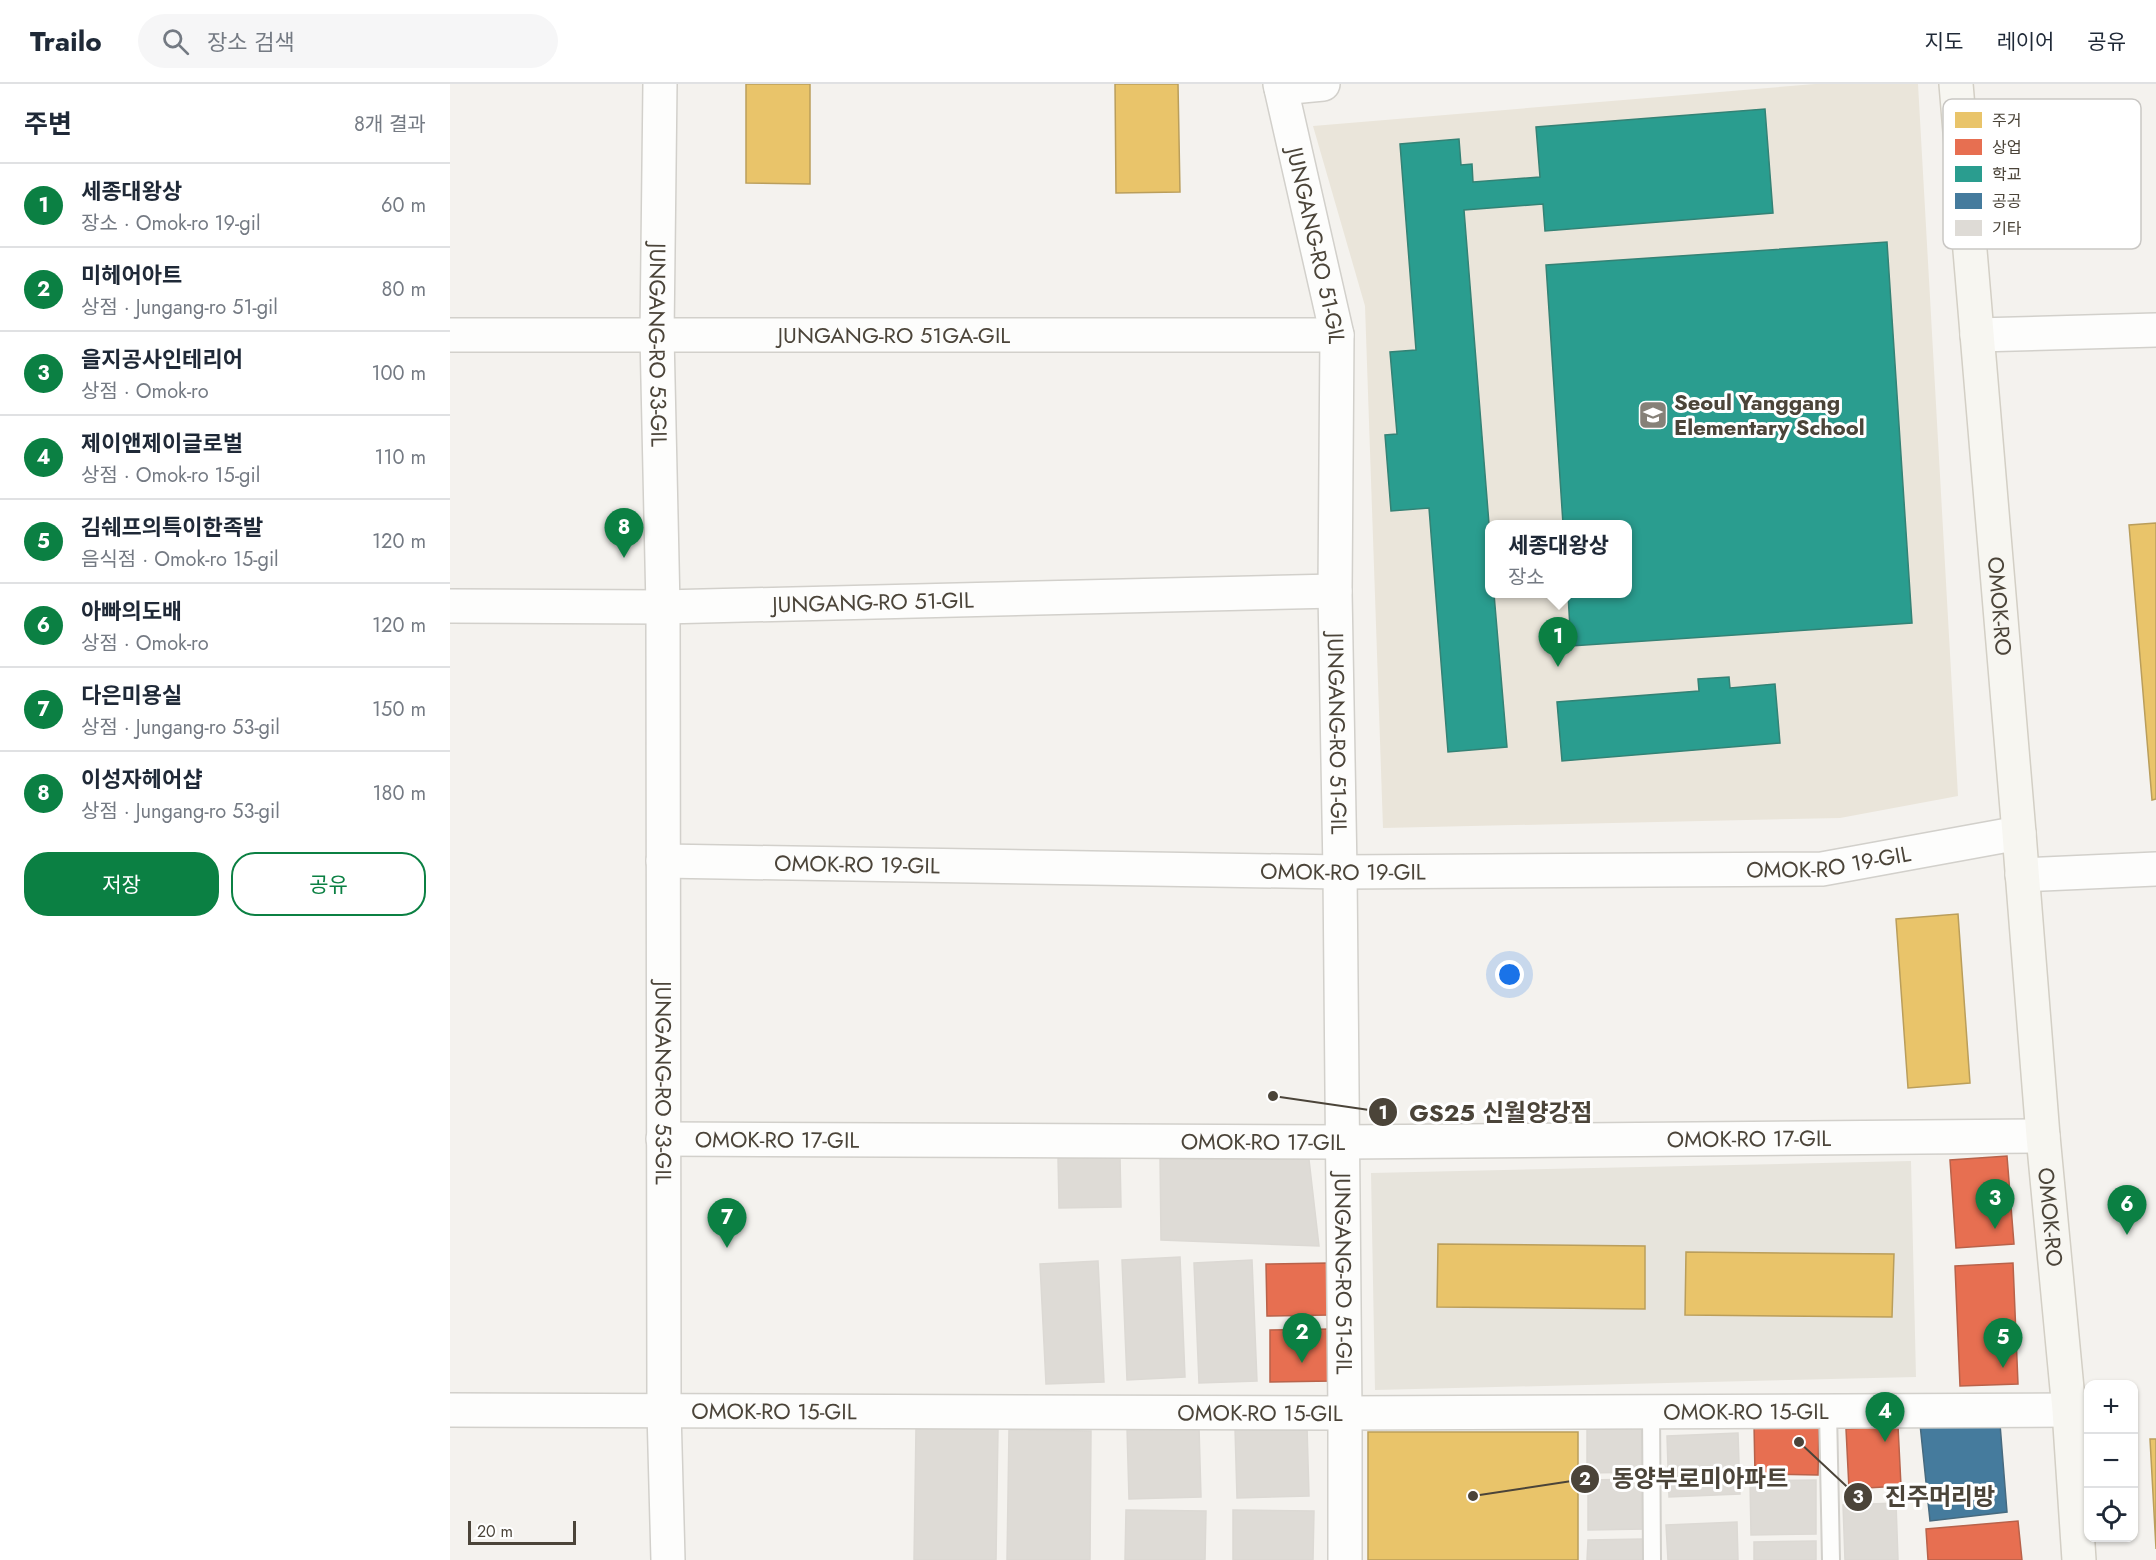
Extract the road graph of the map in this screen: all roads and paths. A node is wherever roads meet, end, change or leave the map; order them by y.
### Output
1 (660, 84) edge
2 (1323, 84) edge
3 (1956, 84) edge
4 (1281, 86) edge
5 (1957, 99) edge
6 (1970, 249) edge
7 (2156, 330) edge
8 (450, 335) edge
9 (657, 335) junction
10 (1337, 335) junction
11 (1977, 335) junction
12 (1335, 591) junction
13 (450, 606) edge
14 (663, 606) junction
15 (2019, 833) junction
16 (663, 861) junction
17 (2156, 869) edge
18 (1340, 872) junction
19 (2022, 875) junction
20 (2043, 1136) junction
21 (663, 1139) junction
22 (1343, 1142) junction
23 (450, 1410) edge
24 (2069, 1410) junction
25 (663, 1411) junction
26 (1828, 1411) junction
27 (1651, 1412) junction
28 (1346, 1413) junction
29 (668, 1560) edge
30 (1345, 1560) edge
31 (1652, 1560) edge
32 (1831, 1560) edge
33 (2079, 1560) edge

1 - 9 street, JUNGANG-RO 53-GIL
2 - 4 street
3 - 5 main road, OMOK-RO
4 - 10 street, JUNGANG-RO 51-GIL
6 - 11 main road, OMOK-RO
7 - 11 street
8 - 9 street, JUNGANG-RO 51GA-GIL
9 - 10 street, JUNGANG-RO 51GA-GIL
9 - 14 street, JUNGANG-RO 53-GIL
10 - 12 street, JUNGANG-RO 51-GIL
11 - 15 main road, OMOK-RO
12 - 14 street, JUNGANG-RO 51-GIL
12 - 18 street, JUNGANG-RO 51-GIL
13 - 14 street
14 - 16 street, JUNGANG-RO 53-GIL
15 - 18 street, OMOK-RO 19-GIL
15 - 19 main road, OMOK-RO
16 - 18 street, OMOK-RO 19-GIL
16 - 21 street, JUNGANG-RO 53-GIL
17 - 19 street
18 - 22 street, JUNGANG-RO 51-GIL
19 - 20 main road, OMOK-RO
20 - 22 street, OMOK-RO 17-GIL
20 - 24 main road, OMOK-RO
21 - 22 street, OMOK-RO 17-GIL
21 - 25 street, JUNGANG-RO 53-GIL
22 - 28 street, JUNGANG-RO 51-GIL
23 - 25 street, OMOK-RO 15-GIL
24 - 26 street, OMOK-RO 15-GIL
24 - 33 main road, OMOK-RO
25 - 28 street, OMOK-RO 15-GIL
25 - 29 street, JUNGANG-RO 53-GIL
26 - 27 street, OMOK-RO 15-GIL
26 - 32 lane
27 - 28 street, OMOK-RO 15-GIL
27 - 31 lane
28 - 30 street, JUNGANG-RO 51-GIL

